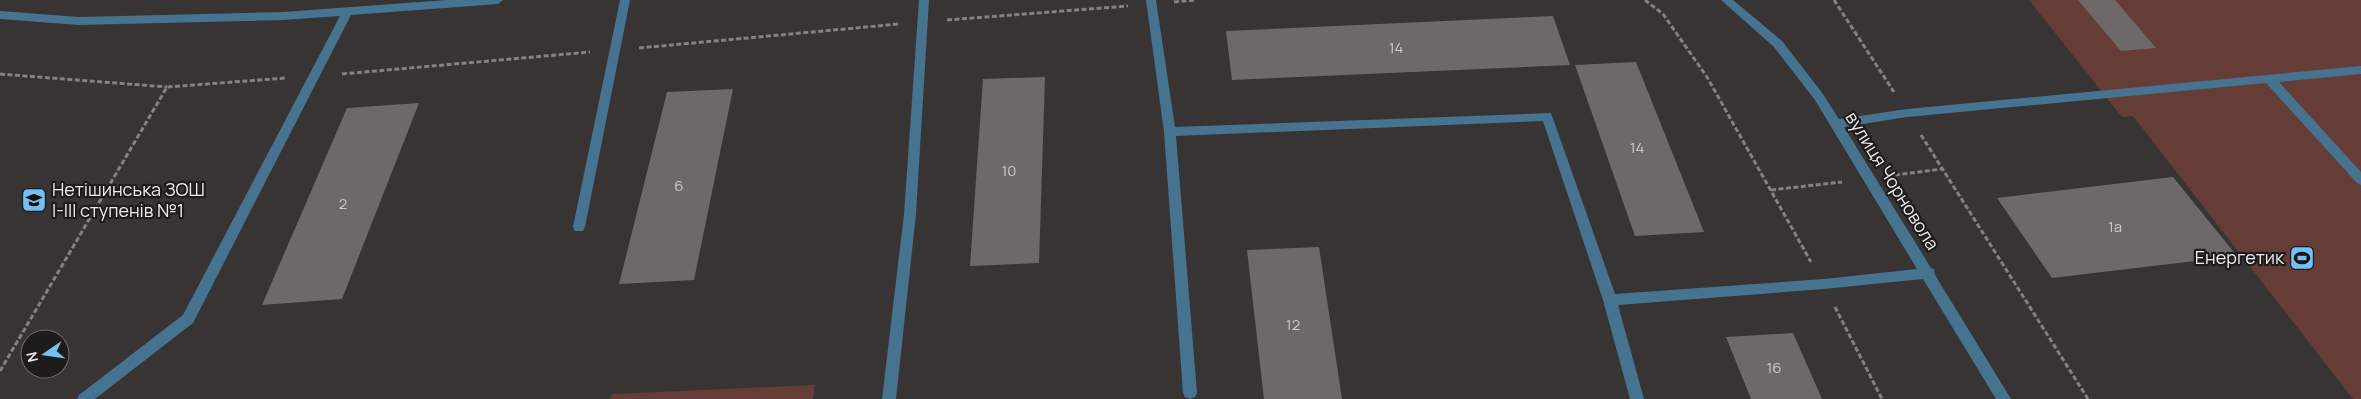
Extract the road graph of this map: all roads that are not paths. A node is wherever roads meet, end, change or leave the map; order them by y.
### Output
1 (498, 0) edge
2 (624, 0) edge
3 (924, 0) edge
4 (1726, 0) edge
5 (1152, 2) edge
6 (347, 12) junction
7 (0, 15) edge
8 (2361, 70) edge
9 (2268, 79) junction
10 (1837, 124) junction
11 (1170, 132) junction
12 (2361, 180) edge
13 (579, 227) dead end
14 (1928, 273) junction
15 (1610, 300) junction
16 (1190, 393) dead end
17 (84, 399) edge
18 (889, 399) edge
19 (1637, 399) edge
20 (2004, 399) edge

1 - 6 street
2 - 13 street
3 - 18 street
4 - 10 street, вулиця Чорновола
5 - 11 street
6 - 7 street
6 - 17 street
8 - 9 street
9 - 10 street
9 - 12 street
10 - 14 street, вулиця Чорновола
11 - 15 street
11 - 16 street
14 - 15 street
14 - 20 street, вулиця Чорновола
15 - 19 street

